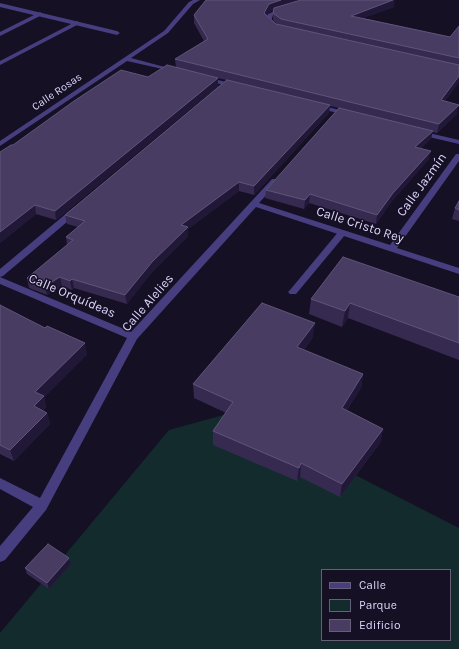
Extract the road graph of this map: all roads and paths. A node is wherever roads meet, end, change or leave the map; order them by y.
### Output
1 (197, 0) edge
2 (0, 5) edge
3 (294, 7) edge
4 (40, 14) junction
5 (77, 23) junction
6 (278, 29) edge
7 (117, 33) dead end
8 (0, 34) edge
9 (126, 59) junction
10 (0, 63) edge
11 (180, 72) edge
12 (195, 76) edge
13 (241, 87) edge
14 (307, 104) edge
15 (337, 111) junction
16 (360, 117) edge
17 (326, 122) edge
18 (413, 130) edge
19 (459, 142) edge
20 (0, 144) edge
21 (459, 156) edge
22 (280, 175) edge
23 (86, 202) edge
24 (254, 204) junction
25 (342, 233) junction
26 (392, 249) junction
27 (459, 271) edge
28 (0, 274) edge
29 (0, 280) edge
30 (293, 292) dead end
31 (134, 337) junction
32 (0, 483) edge
33 (42, 506) junction
34 (0, 556) edge

1 - 9 street, Calle Rosas
2 - 4 street
3 - 6 street
4 - 5 street
4 - 8 street
5 - 7 street
5 - 10 street
9 - 11 street
9 - 20 street, Calle Rosas
12 - 13 street
14 - 15 street
15 - 16 street
15 - 17 street
18 - 19 street
21 - 26 street, Calle Jazmín
22 - 24 street, Calle Alelies
23 - 28 street
24 - 25 street, Calle Cristo Rey
24 - 31 street, Calle Alelies
25 - 26 street, Calle Cristo Rey
25 - 30 street
26 - 27 street, Calle Cristo Rey
29 - 31 street, Calle Orquídeas
31 - 33 street, Calle Alelies
32 - 33 street
33 - 34 street, Calle Alelies

